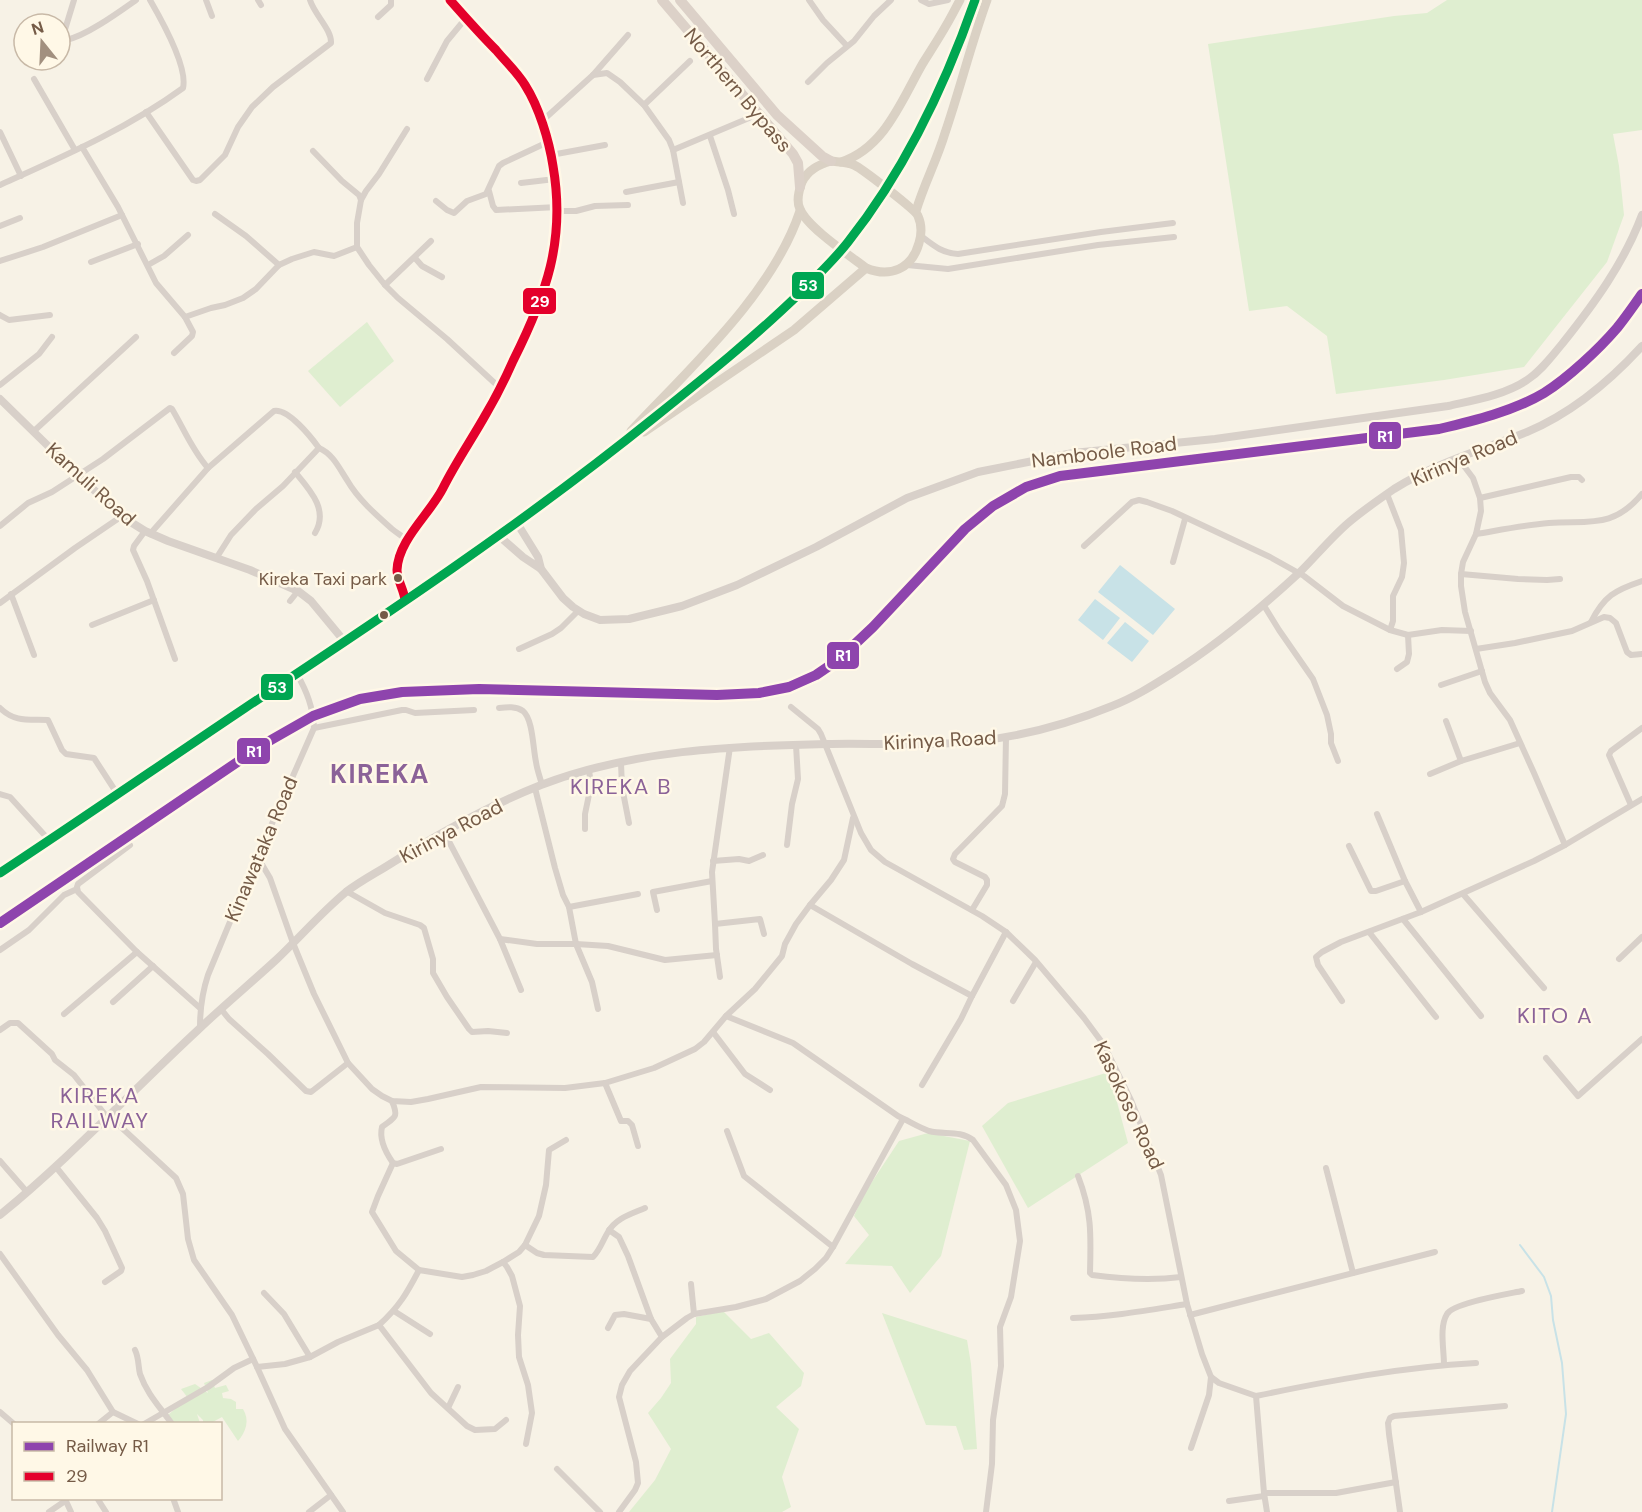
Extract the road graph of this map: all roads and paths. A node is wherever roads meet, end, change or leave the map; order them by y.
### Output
1 (74, 0) edge
2 (150, 0) edge
3 (206, 0) edge
4 (310, 0) edge
5 (391, 0) edge
6 (450, 0) edge
7 (662, 0) edge
8 (680, 0) edge
9 (809, 0) edge
10 (891, 0) edge
11 (921, 0) edge
12 (948, 0) edge
13 (960, 0) edge
14 (975, 0) edge
15 (987, 0) edge
16 (132, 1) edge
17 (212, 16) dead end
18 (378, 17) dead end
19 (466, 18) junction
20 (627, 35) dead end
21 (847, 46) junction
22 (690, 62) dead end
23 (592, 75) junction
24 (34, 79) dead end
25 (427, 80) dead end
26 (808, 82) dead end
27 (644, 105) junction
28 (146, 112) junction
29 (749, 118) dead end
30 (541, 122) junction
31 (407, 129) dead end
32 (0, 132) edge
33 (710, 135) junction
34 (548, 142) junction
35 (605, 144) dead end
36 (82, 147) junction
37 (75, 150) junction
38 (673, 150) junction
39 (313, 151) dead end
40 (551, 155) junction
41 (835, 162) junction
42 (21, 176) junction
43 (555, 179) junction
44 (679, 182) junction
45 (521, 183) dead end
46 (0, 185) edge
47 (800, 187) junction
48 (489, 190) junction
49 (626, 192) dead end
50 (362, 200) junction
51 (436, 201) dead end
52 (683, 203) dead end
53 (628, 205) dead end
54 (558, 209) junction
55 (800, 211) junction
56 (916, 211) junction
57 (215, 213) dead end
58 (734, 214) dead end
59 (122, 215) junction
60 (1642, 215) edge
61 (20, 218) dead end
62 (1173, 223) dead end
63 (0, 226) edge
64 (188, 235) dead end
65 (921, 236) junction
66 (1174, 237) dead end
67 (431, 241) dead end
68 (138, 244) junction
69 (357, 247) junction
70 (415, 258) junction
71 (0, 261) edge
72 (91, 262) dead end
73 (148, 265) junction
74 (279, 265) junction
75 (907, 265) junction
76 (866, 268) junction
77 (442, 278) dead end
78 (385, 285) junction
79 (0, 315) edge
80 (50, 315) dead end
81 (185, 317) junction
82 (52, 337) dead end
83 (136, 338) dead end
84 (1642, 346) edge
85 (174, 353) dead end
86 (0, 385) edge
87 (500, 388) junction
88 (0, 399) edge
89 (34, 432) junction
90 (319, 448) junction
91 (607, 456) junction
92 (1458, 458) junction
93 (208, 468) junction
94 (296, 472) junction
95 (78, 474) junction
96 (1582, 480) dead end
97 (1387, 494) junction
98 (1641, 496) edge
99 (1480, 498) junction
100 (122, 516) junction
101 (1185, 519) junction
102 (517, 523) junction
103 (0, 526) edge
104 (148, 533) junction
105 (315, 533) dead end
106 (1476, 534) junction
107 (499, 536) junction
108 (407, 540) junction
109 (1084, 546) dead end
110 (217, 557) junction
111 (1173, 562) dead end
112 (541, 569) junction
113 (1299, 573) junction
114 (1461, 574) junction
115 (1560, 579) dead end
116 (1642, 581) edge
117 (298, 591) junction
118 (11, 594) junction
119 (154, 600) junction
120 (405, 600) junction
121 (290, 601) dead end
122 (0, 603) edge
123 (1263, 604) junction
124 (578, 611) junction
125 (1590, 622) junction
126 (92, 625) dead end
127 (1390, 630) junction
128 (1471, 631) junction
129 (1408, 635) junction
130 (345, 642) junction
131 (519, 649) dead end
132 (1476, 649) junction
133 (1642, 654) edge
134 (34, 655) dead end
135 (175, 659) dead end
136 (1397, 669) dead end
137 (1482, 671) junction
138 (297, 674) junction
139 (1441, 685) dead end
140 (0, 708) edge
141 (499, 708) dead end
142 (791, 708) dead end
143 (474, 710) dead end
144 (1446, 721) dead end
145 (314, 728) junction
146 (1642, 728) edge
147 (1006, 736) junction
148 (1520, 743) junction
149 (826, 744) junction
150 (796, 745) junction
151 (730, 747) junction
152 (1338, 761) dead end
153 (1461, 761) junction
154 (621, 763) junction
155 (589, 770) junction
156 (1430, 774) dead end
157 (539, 786) junction
158 (0, 794) edge
159 (118, 795) junction
160 (1642, 799) edge
161 (1630, 805) junction
162 (1377, 814) dead end
163 (853, 817) junction
164 (628, 823) dead end
165 (585, 829) dead end
166 (444, 832) junction
167 (49, 840) junction
168 (130, 845) dead end
169 (788, 845) dead end
170 (1565, 845) junction
171 (1349, 846) dead end
172 (763, 855) dead end
173 (257, 856) junction
174 (713, 861) junction
175 (0, 873) edge
176 (712, 881) junction
177 (1405, 881) junction
178 (77, 889) junction
179 (346, 891) junction
180 (638, 894) dead end
181 (1463, 894) junction
182 (810, 904) junction
183 (569, 907) junction
184 (657, 910) dead end
185 (972, 910) junction
186 (1421, 912) junction
187 (1403, 919) junction
188 (716, 924) junction
189 (1006, 932) junction
190 (1369, 932) junction
191 (764, 934) dead end
192 (1642, 937) edge
193 (500, 939) junction
194 (293, 943) junction
195 (576, 944) junction
196 (0, 950) edge
197 (137, 952) junction
198 (717, 955) junction
199 (1619, 959) dead end
200 (1036, 962) junction
201 (153, 966) junction
202 (720, 977) dead end
203 (1544, 988) dead end
204 (521, 990) dead end
205 (972, 996) junction
206 (1013, 1001) dead end
207 (1342, 1001) dead end
208 (113, 1002) dead end
209 (200, 1008) junction
210 (598, 1009) dead end
211 (221, 1010) junction
212 (64, 1014) dead end
213 (726, 1016) junction
214 (1481, 1016) dead end
215 (1436, 1017) dead end
216 (200, 1028) junction
217 (0, 1030) edge
218 (713, 1032) junction
219 (507, 1033) dead end
220 (1642, 1039) edge
221 (1546, 1058) dead end
222 (348, 1063) junction
223 (605, 1083) junction
224 (922, 1085) dead end
225 (770, 1090) dead end
226 (392, 1101) junction
227 (108, 1117) junction
228 (903, 1119) junction
229 (727, 1131) dead end
230 (566, 1140) dead end
231 (638, 1146) dead end
232 (441, 1149) dead end
233 (0, 1161) edge
234 (393, 1163) junction
235 (56, 1167) junction
236 (1326, 1168) dead end
237 (1078, 1176) dead end
238 (27, 1192) junction
239 (645, 1208) dead end
240 (0, 1215) edge
241 (609, 1230) junction
242 (525, 1245) junction
243 (833, 1247) junction
244 (1436, 1252) dead end
245 (0, 1254) edge
246 (503, 1263) junction
247 (419, 1270) junction
248 (1353, 1273) junction
249 (1181, 1277) junction
250 (105, 1282) dead end
251 (691, 1284) dead end
252 (1522, 1291) dead end
253 (264, 1293) dead end
254 (1187, 1304) junction
255 (394, 1311) junction
256 (694, 1314) junction
257 (1190, 1315) junction
258 (1073, 1318) dead end
259 (651, 1319) junction
260 (379, 1325) junction
261 (608, 1328) dead end
262 (430, 1335) dead end
263 (662, 1337) junction
264 (135, 1350) dead end
265 (310, 1357) junction
266 (253, 1359) junction
267 (1476, 1363) dead end
268 (1444, 1365) junction
269 (257, 1367) junction
270 (1211, 1377) junction
271 (458, 1387) dead end
272 (1256, 1396) junction
273 (1505, 1406) dead end
274 (448, 1408) junction
275 (0, 1412) edge
276 (112, 1412) junction
277 (164, 1412) junction
278 (506, 1420) dead end
279 (12, 1422) edge
280 (100, 1422) edge
281 (134, 1422) edge
282 (147, 1422) edge
283 (171, 1422) edge
284 (526, 1444) dead end
285 (1191, 1448) dead end
286 (557, 1469) dead end
287 (1396, 1482) junction
288 (331, 1495) junction
289 (1264, 1495) junction
290 (65, 1500) edge
291 (1229, 1501) dead end
292 (49, 1512) edge
293 (71, 1512) edge
294 (309, 1512) edge
295 (343, 1512) edge
296 (600, 1512) edge
297 (619, 1512) edge
298 (986, 1512) edge
299 (1267, 1512) edge
300 (1400, 1512) edge

1 - 16 street
2 - 28 street
3 - 17 street
4 - 28 street
5 - 18 street
6 - 19 main road
7 - 47 highway, Northern Bypass
8 - 41 highway, Northern Bypass
9 - 21 street
10 - 21 street
11 - 12 street
13 - 41 highway
14 - 91 highway
15 - 56 highway
19 - 25 street
19 - 30 main road
20 - 23 street
21 - 26 street
22 - 27 street
23 - 27 street
23 - 30 street
24 - 37 street
27 - 38 street
28 - 36 street
29 - 33 street
30 - 34 main road
31 - 50 street
32 - 42 street
33 - 38 street
33 - 58 street
34 - 40 main road
34 - 48 street
35 - 40 street
36 - 37 street
36 - 59 street
37 - 42 street
38 - 44 street
39 - 50 street
40 - 43 main road
41 - 47 highway
41 - 56 highway
42 - 46 street
43 - 45 street
43 - 54 main road
44 - 49 street
44 - 52 street
47 - 55 highway
48 - 51 street
48 - 54 street
50 - 69 street
53 - 54 street
54 - 87 main road
55 - 76 highway
55 - 91 highway
56 - 65 highway
57 - 74 street
59 - 68 street
59 - 71 street
60 - 124 street, Namboole Road
61 - 63 street
62 - 65 street
64 - 73 street
65 - 75 highway
66 - 75 street
67 - 70 street
68 - 72 street
68 - 73 street
69 - 74 street
69 - 78 street
70 - 77 street
70 - 78 street
73 - 81 street
74 - 81 street
75 - 76 highway
76 - 91 highway
78 - 87 street
79 - 80 street
81 - 85 street
82 - 86 street
83 - 89 street
84 - 92 main road, Kirinya Road
87 - 108 main road
88 - 89 street, Kamuli Road
89 - 95 street, Kamuli Road
90 - 93 street
90 - 94 street
90 - 108 street
91 - 102 highway
92 - 97 main road, Kirinya Road
92 - 99 street
93 - 95 street
93 - 104 street
94 - 105 street
94 - 110 street
95 - 100 street, Kamuli Road
95 - 103 street
96 - 99 street
97 - 113 main road, Kirinya Road
97 - 127 street
98 - 106 street
99 - 106 street
100 - 104 street, Kamuli Road
100 - 118 street
101 - 109 street
101 - 111 street
101 - 113 street
102 - 107 highway
102 - 112 street, Namboole Road
104 - 110 street, Kamuli Road
104 - 119 street
106 - 114 street
107 - 112 street
107 - 120 highway
108 - 120 main road
110 - 117 street, Kamuli Road
112 - 124 street, Namboole Road
113 - 123 main road, Kirinya Road
113 - 127 street
114 - 115 street
114 - 128 street
116 - 125 street
117 - 121 street
117 - 130 street, Kamuli Road
118 - 122 street
118 - 134 street
119 - 126 street
119 - 135 street
120 - 130 highway
123 - 147 main road, Kirinya Road
123 - 152 street
124 - 131 street
125 - 132 street
125 - 133 street
127 - 129 street
128 - 129 street
128 - 132 street
129 - 136 street
130 - 138 highway
132 - 137 street
137 - 139 street
137 - 148 street
138 - 145 street
138 - 159 highway
140 - 159 street
141 - 157 street
142 - 149 street, Kasokoso Road
143 - 145 street
144 - 153 street
145 - 173 street, Kinawataka Road
146 - 161 street
147 - 149 main road, Kirinya Road
147 - 185 street
148 - 153 street
148 - 170 street
149 - 150 main road, Kirinya Road
149 - 163 street, Kasokoso Road
150 - 151 main road, Kirinya Road
150 - 169 street
151 - 154 main road, Kirinya Road
151 - 174 street
153 - 156 street
154 - 155 main road, Kirinya Road
154 - 164 street
155 - 157 main road, Kirinya Road
155 - 165 street
157 - 166 main road, Kirinya Road
157 - 183 street
158 - 167 street
159 - 167 highway
160 - 161 street
161 - 170 street
162 - 177 street
163 - 182 street
163 - 185 street, Kasokoso Road
166 - 179 main road, Kirinya Road
166 - 193 street
167 - 175 highway
168 - 178 street
170 - 181 street
171 - 177 street
172 - 174 street
173 - 194 street
173 - 209 street, Kinawataka Road
174 - 176 street
176 - 184 street
176 - 188 street
177 - 186 street
178 - 196 street
178 - 197 street
179 - 194 main road, Kirinya Road
179 - 219 street
180 - 183 street
181 - 186 street
181 - 203 street
182 - 205 street
182 - 213 street
183 - 195 street
185 - 189 street, Kasokoso Road
186 - 187 street
187 - 190 street
187 - 214 street
188 - 191 street
188 - 198 street
189 - 200 street, Kasokoso Road
189 - 205 street
190 - 207 street
190 - 215 street
192 - 199 street
193 - 195 street
193 - 204 street
194 - 211 main road, Kirinya Road
194 - 222 street
195 - 198 street
195 - 210 street
197 - 201 street
197 - 212 street
198 - 202 street
200 - 206 street
200 - 249 street, Kasokoso Road
201 - 208 street
201 - 209 street
205 - 224 street
209 - 216 street, Kinawataka Road
211 - 216 main road, Kirinya Road
211 - 222 street
213 - 218 street
213 - 228 street
216 - 227 main road, Kirinya Road
217 - 227 street
218 - 223 street
218 - 225 street
220 - 221 street
222 - 226 street
223 - 226 street
223 - 231 street
226 - 234 street
227 - 235 main road, Kirinya Road
227 - 266 street
228 - 243 street
228 - 298 street
229 - 243 street
230 - 242 street
232 - 234 street
233 - 238 street
234 - 247 street
235 - 238 main road, Kirinya Road
235 - 250 street
236 - 248 street
237 - 249 street
238 - 240 main road, Kirinya Road
239 - 241 street
241 - 242 street
241 - 259 street
242 - 246 street
243 - 256 street
244 - 248 street
245 - 276 street
246 - 247 street
246 - 284 street
247 - 255 street
248 - 257 street
249 - 254 street, Kasokoso Road
251 - 256 street
252 - 268 street
253 - 265 street
254 - 257 street, Kasokoso Road
254 - 258 street
255 - 260 street
255 - 262 street
256 - 263 street
257 - 270 street, Kasokoso Road
259 - 261 street
259 - 263 street
260 - 265 street
260 - 274 street
263 - 297 street
264 - 277 street
265 - 269 street
266 - 269 street
266 - 277 street
267 - 268 street
268 - 272 street
269 - 288 street
270 - 272 street
270 - 285 street
271 - 274 street
272 - 289 street
273 - 287 street
274 - 278 street
275 - 279 street
276 - 280 street
276 - 281 street
277 - 282 street
277 - 283 street
286 - 296 street
287 - 289 street
287 - 300 street
288 - 294 street
288 - 295 street
289 - 291 street
289 - 299 street
290 - 292 street
290 - 293 street

